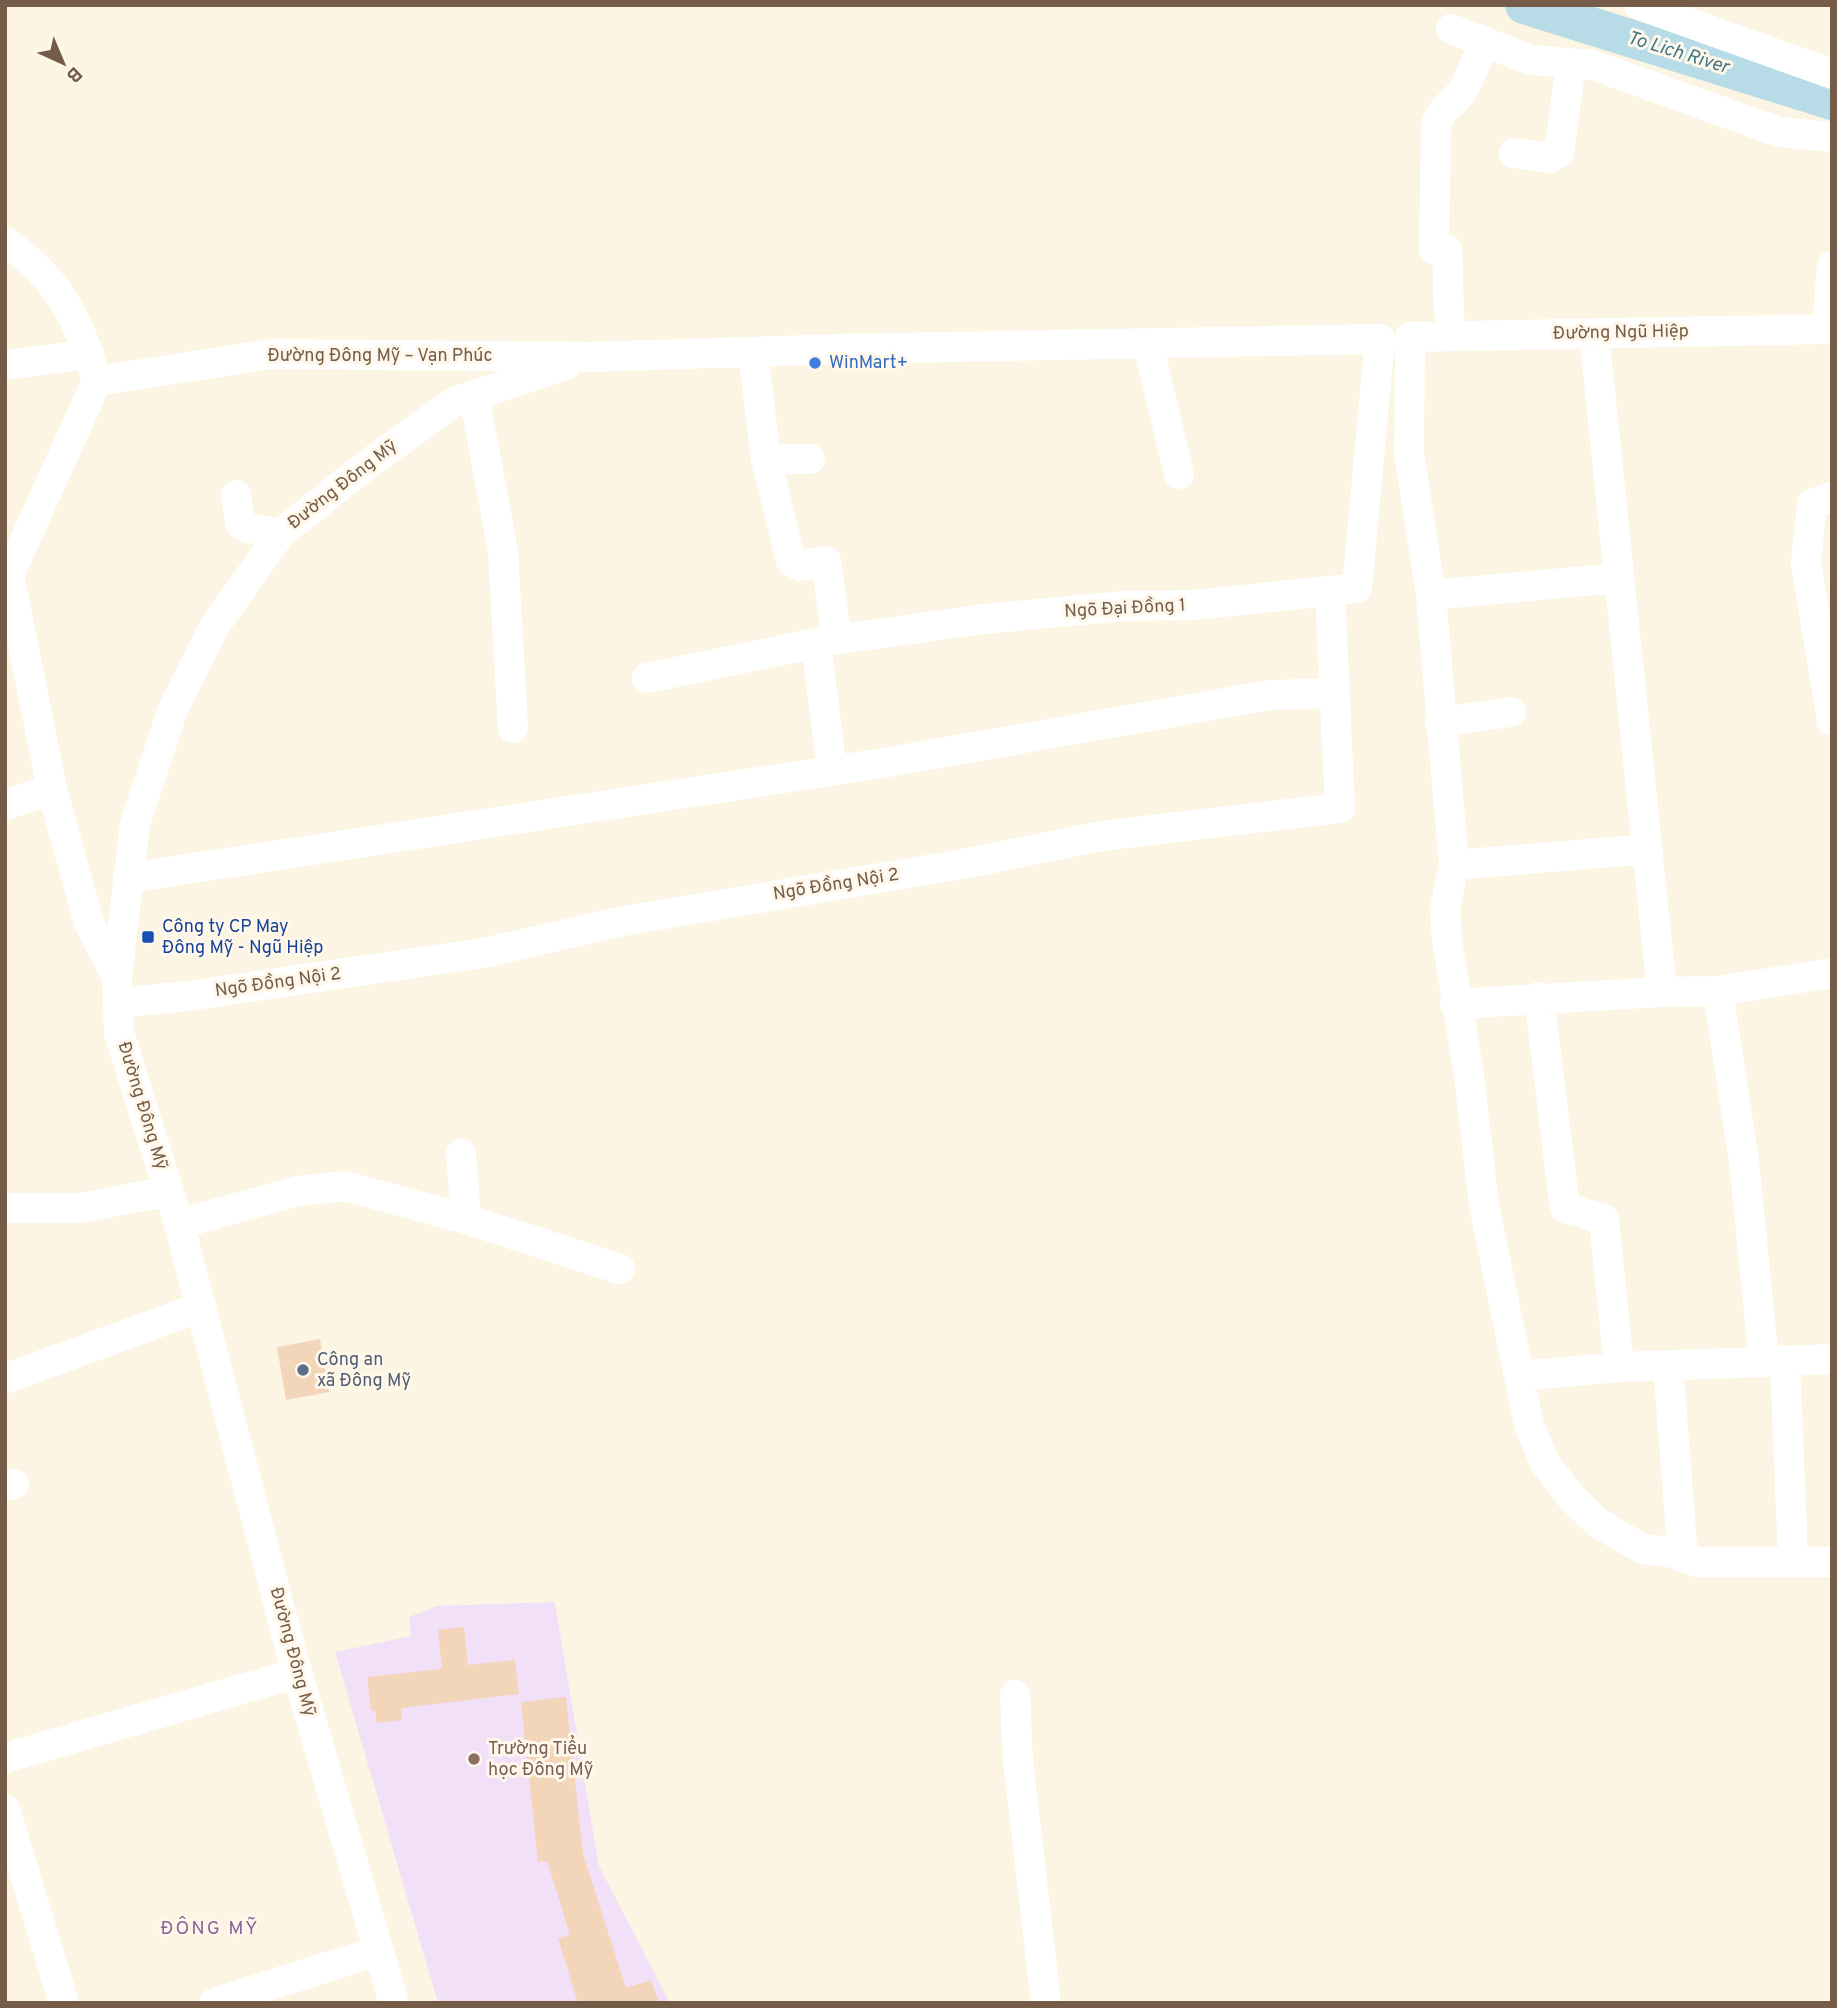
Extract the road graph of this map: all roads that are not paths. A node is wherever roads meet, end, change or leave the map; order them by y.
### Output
1 (1639, 5) edge
2 (1451, 30) dead end
3 (1484, 43) junction
4 (1571, 63) junction
5 (1832, 74) edge
6 (1832, 136) edge
7 (1514, 153) dead end
8 (5, 242) edge
9 (1832, 266) edge
10 (1830, 329) edge
11 (1594, 333) junction
12 (1450, 336) junction
13 (1148, 344) junction
14 (753, 352) junction
15 (589, 357) junction
16 (5, 365) edge
17 (93, 368) junction
18 (474, 395) junction
19 (766, 459) junction
20 (810, 459) dead end
21 (1179, 474) dead end
22 (236, 495) dead end
23 (1832, 496) edge
24 (280, 534) junction
25 (7, 575) edge
26 (1618, 578) junction
27 (1330, 591) junction
28 (1431, 595) junction
29 (827, 642) junction
30 (647, 678) dead end
31 (1335, 693) junction
32 (1511, 712) dead end
33 (1832, 721) edge
34 (1440, 722) junction
35 (513, 728) dead end
36 (832, 771) junction
37 (52, 789) junction
38 (5, 805) edge
39 (1647, 849) junction
40 (1454, 865) junction
41 (128, 878) junction
42 (1832, 973) edge
43 (118, 990) junction
44 (1718, 990) junction
45 (1662, 992) junction
46 (1539, 997) junction
47 (1455, 1003) junction
48 (461, 1154) dead end
49 (169, 1191) junction
50 (5, 1208) edge
51 (466, 1219) junction
52 (179, 1224) junction
53 (620, 1269) dead end
54 (201, 1307) junction
55 (1832, 1359) edge
56 (1774, 1362) junction
57 (1668, 1366) junction
58 (1619, 1367) junction
59 (1519, 1376) junction
60 (5, 1379) edge
61 (1683, 1557) junction
62 (1793, 1560) junction
63 (1832, 1562) edge
64 (295, 1664) junction
65 (1015, 1695) dead end
66 (5, 1739) edge
67 (5, 1758) edge
68 (5, 1809) edge
69 (12, 1858) edge
70 (378, 1951) junction
71 (64, 2003) edge
72 (214, 2003) edge
73 (394, 2003) edge
74 (1046, 2003) edge

1 - 5 street
2 - 3 street
3 - 4 street
3 - 12 street
4 - 6 street
4 - 7 street
8 - 17 street
9 - 10 street
10 - 11 street, Đường Ngũ Hiệp
11 - 12 street, Đường Ngũ Hiệp
11 - 26 street
12 - 28 street, Đường Ngũ Hiệp
13 - 14 street
13 - 21 street
13 - 27 street, Ngõ Đại Đồng 1
14 - 15 street
14 - 19 street
15 - 17 street, Đường Đông Mỹ – Vạn Phúc
15 - 18 street, Đường Đông Mỹ
16 - 17 street, Đường Đông Mỹ – Vạn Phúc
17 - 25 street
18 - 24 street, Đường Đông Mỹ
18 - 35 street
19 - 20 street
19 - 29 street
22 - 24 street
23 - 33 street
24 - 41 street, Đường Đông Mỹ
25 - 37 street
26 - 28 street
26 - 39 street
27 - 29 street, Ngõ Đại Đồng 1
27 - 31 street, Ngõ Đồng Nội 2
28 - 34 street
29 - 30 street, Ngõ Đại Đồng 1
29 - 36 street
31 - 36 street
31 - 43 street, Ngõ Đồng Nội 2
32 - 34 street
34 - 40 street
36 - 41 street
37 - 38 street
37 - 43 street
39 - 40 street
39 - 45 street
40 - 47 street
41 - 43 street, Đường Đông Mỹ
42 - 44 street
43 - 49 street, Đường Đông Mỹ
44 - 45 street
44 - 56 street
45 - 46 street
46 - 47 street
46 - 58 street
47 - 59 street
48 - 51 street
49 - 50 street
49 - 52 street, Đường Đông Mỹ
51 - 52 street
51 - 53 street
52 - 54 street, Đường Đông Mỹ
54 - 60 street
54 - 64 street, Đường Đông Mỹ
55 - 56 street
56 - 57 street
56 - 62 street
57 - 58 street
57 - 61 street
58 - 59 street
59 - 61 street
61 - 62 street
62 - 63 street
64 - 66 street
64 - 67 street
64 - 70 street, Đường Đông Mỹ
65 - 74 street
68 - 69 street
69 - 71 street
70 - 72 street
70 - 73 street, Đường Đông Mỹ

